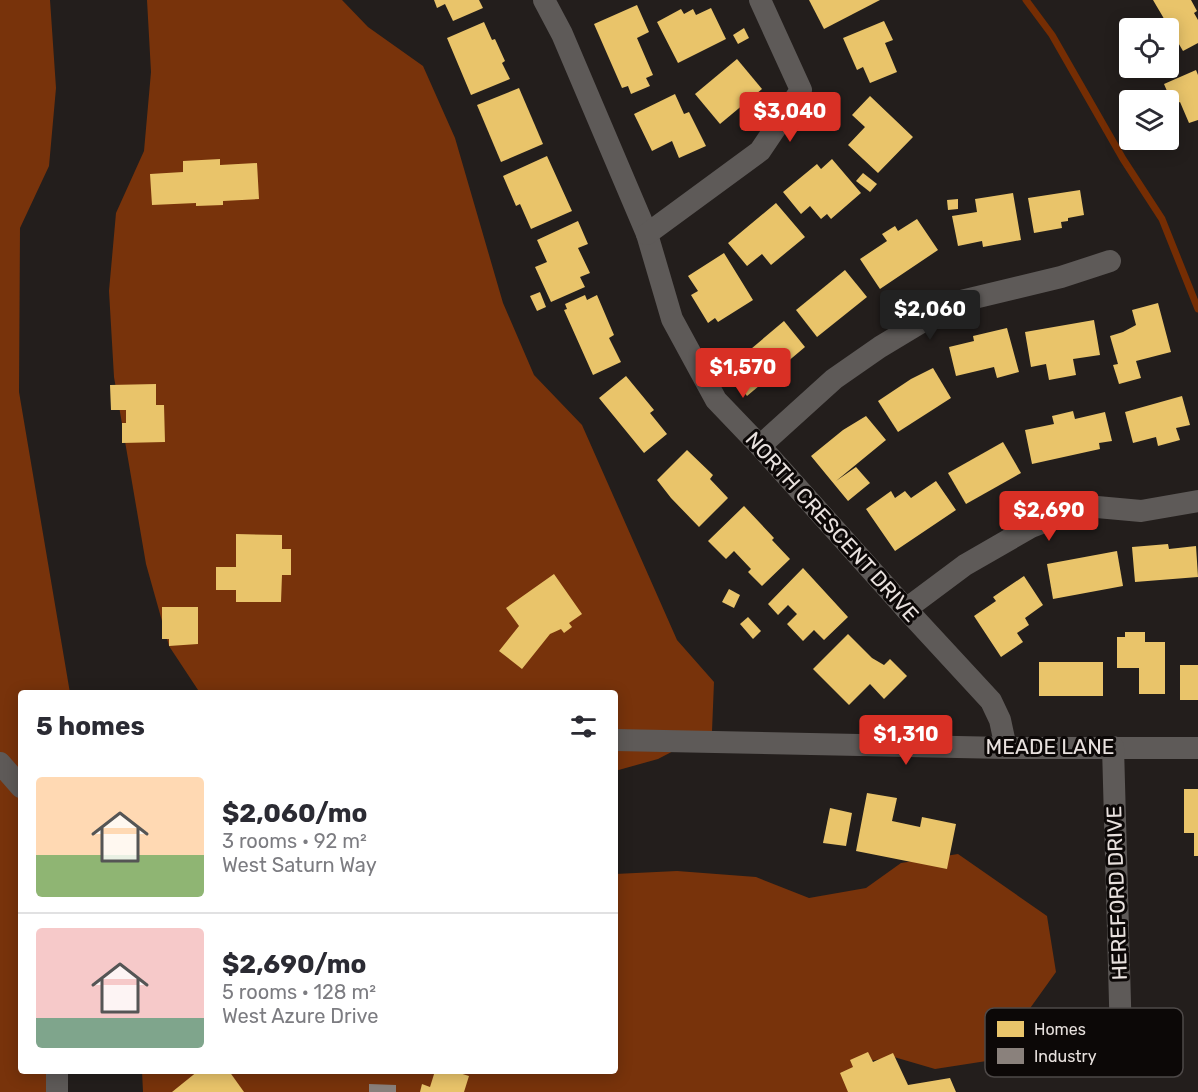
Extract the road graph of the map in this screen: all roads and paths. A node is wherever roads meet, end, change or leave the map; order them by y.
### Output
1 (544, 0) edge
2 (760, 0) edge
3 (647, 234) junction
4 (1110, 261) dead end
5 (760, 446) junction
6 (1198, 501) edge
7 (906, 609) junction
8 (618, 740) edge
9 (1113, 747) junction
10 (1006, 748) junction
11 (1198, 748) edge
12 (0, 763) edge
13 (18, 784) edge
14 (1120, 1008) edge
15 (57, 1074) edge
16 (57, 1092) edge

1 - 3 street, NORTH CRESCENT DRIVE
2 - 3 street
3 - 5 street, NORTH CRESCENT DRIVE
4 - 5 street
5 - 7 street, NORTH CRESCENT DRIVE
6 - 7 street
7 - 10 street, NORTH CRESCENT DRIVE
8 - 10 street, MEADE LANE
9 - 10 street, MEADE LANE
9 - 11 street, MEADE LANE
9 - 14 street, HEREFORD DRIVE
12 - 13 street
15 - 16 street

